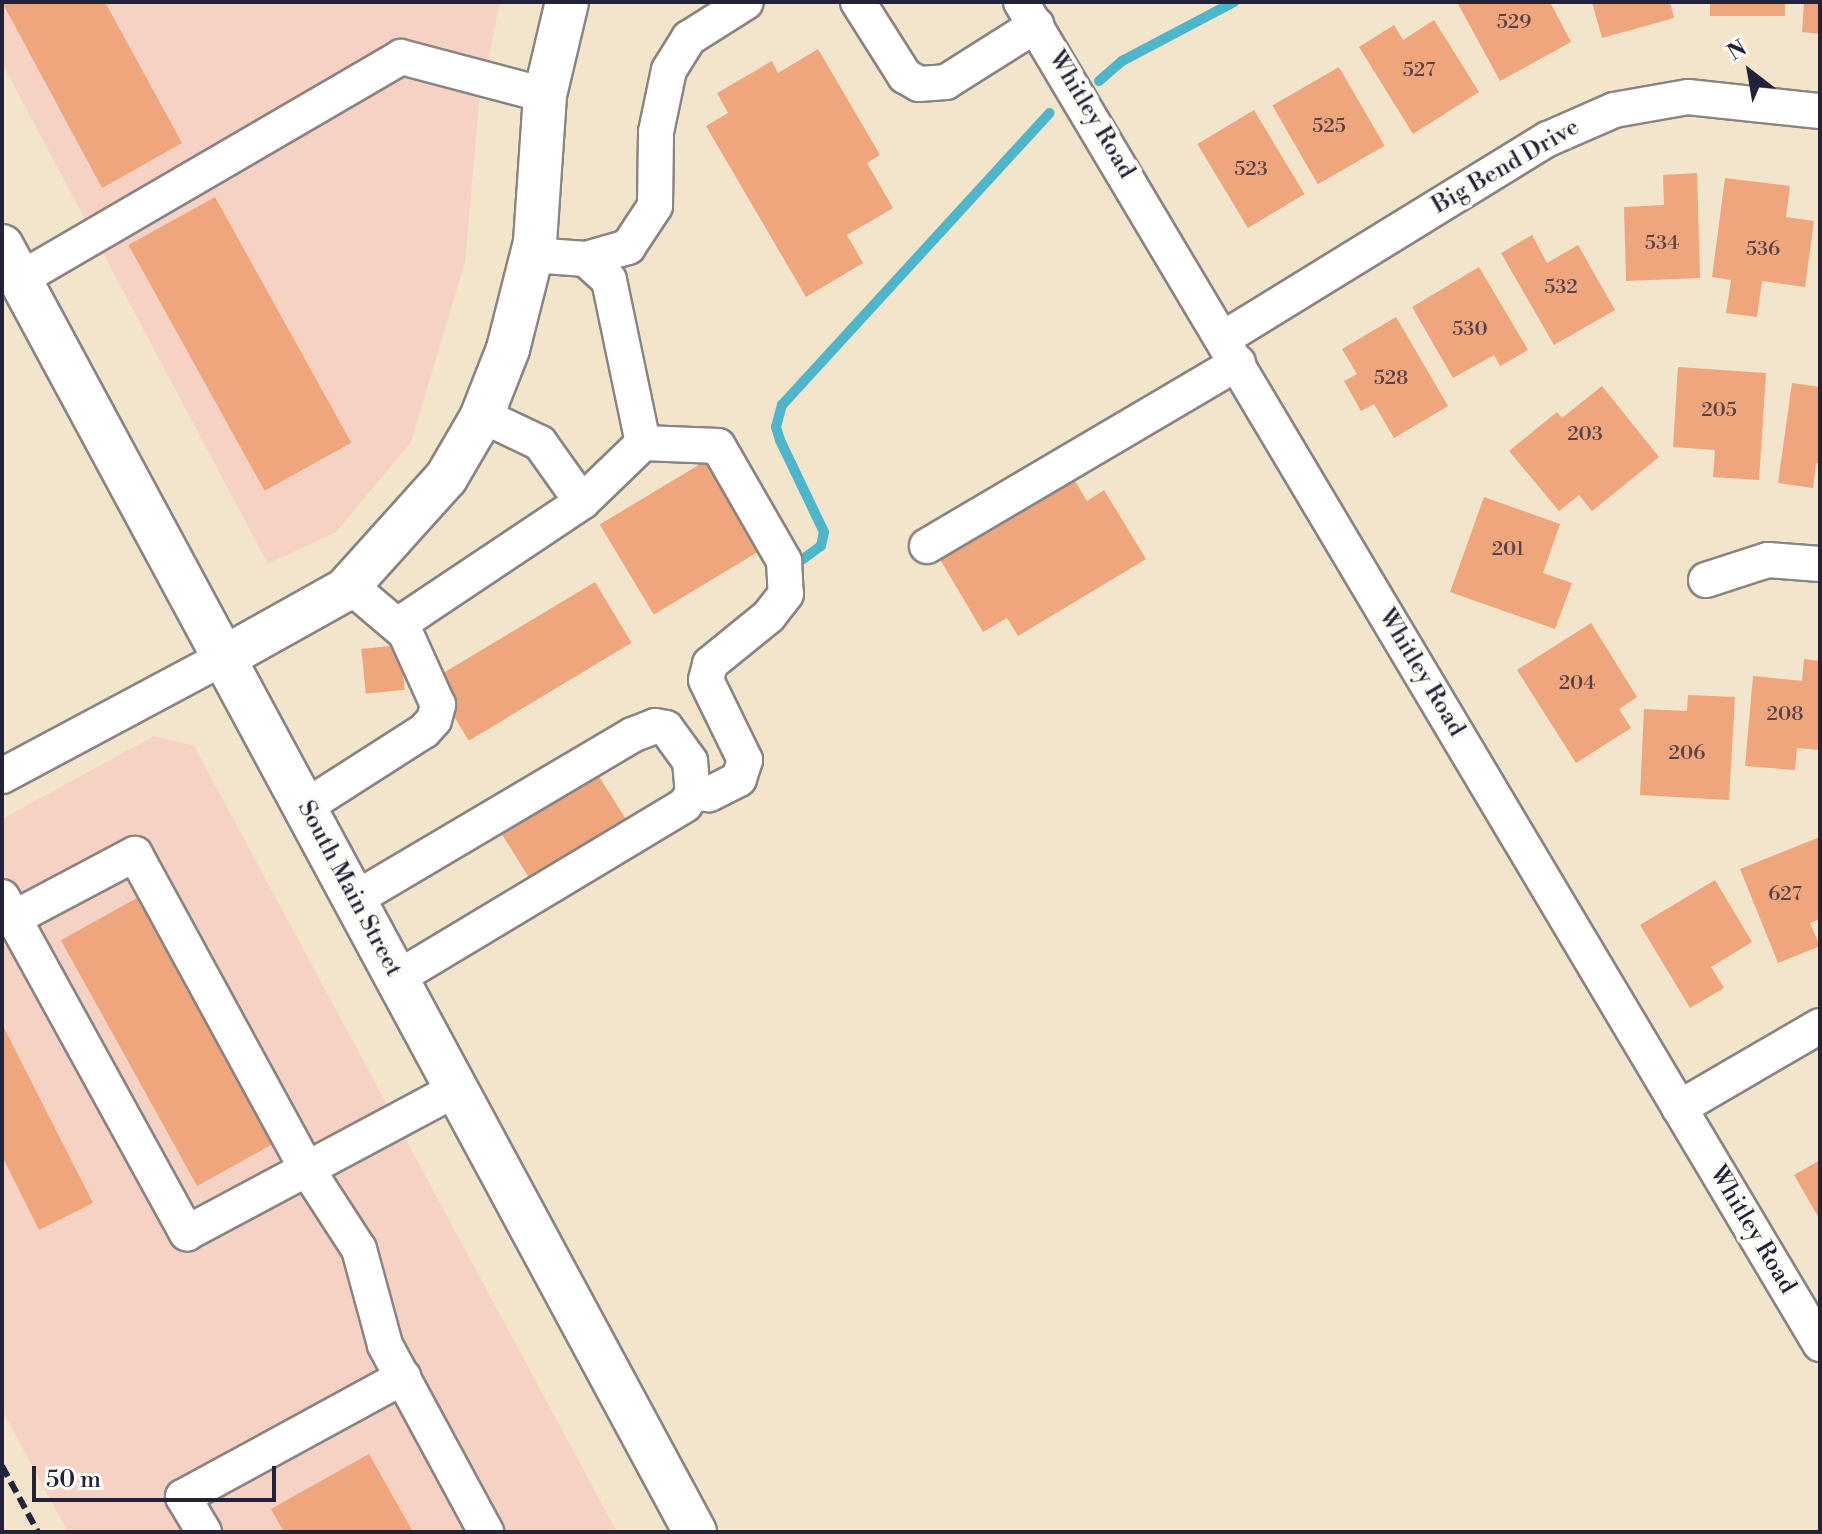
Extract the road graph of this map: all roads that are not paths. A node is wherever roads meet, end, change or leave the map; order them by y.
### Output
1 (567, 2) edge
2 (746, 2) edge
3 (858, 2) edge
4 (1028, 14) edge
5 (545, 95) junction
6 (1820, 111) edge
7 (531, 255) junction
8 (586, 259) junction
9 (11, 263) edge
10 (1231, 351) junction
11 (481, 415) junction
12 (643, 443) junction
13 (582, 502) junction
14 (927, 546) dead end
15 (1820, 564) edge
16 (1706, 580) dead end
17 (349, 585) junction
18 (402, 630) junction
19 (225, 657) junction
20 (2, 776) edge
21 (693, 793) junction
22 (305, 807) junction
23 (355, 899) junction
24 (8, 907) edge
25 (397, 978) junction
26 (1820, 1026) edge
27 (457, 1089) junction
28 (1679, 1108) junction
29 (307, 1169) junction
30 (1820, 1344) edge
31 (403, 1377) junction
32 (204, 1532) edge
33 (486, 1532) edge
34 (695, 1532) edge

1 - 5 main road
2 - 8 street
3 - 4 street
4 - 10 street, Whitley Road
5 - 7 main road
5 - 9 street
6 - 10 street, Big Bend Drive
7 - 8 street
7 - 11 main road
8 - 12 street
9 - 19 main road, South Main Street
10 - 14 street, Big Bend Drive
10 - 28 street, Whitley Road
11 - 13 street
11 - 17 main road
12 - 13 street
12 - 21 street
13 - 18 street
15 - 16 street
17 - 18 street
17 - 19 main road
18 - 22 street
19 - 20 street
19 - 22 main road, South Main Street
21 - 23 street
21 - 25 street
22 - 23 main road, South Main Street
23 - 25 main road, South Main Street
24 - 29 street
24 - 29 street
25 - 27 main road, South Main Street
26 - 28 street
27 - 29 street
27 - 34 main road, South Main Street
28 - 30 street, Whitley Road
29 - 31 street
31 - 32 street
31 - 33 street

